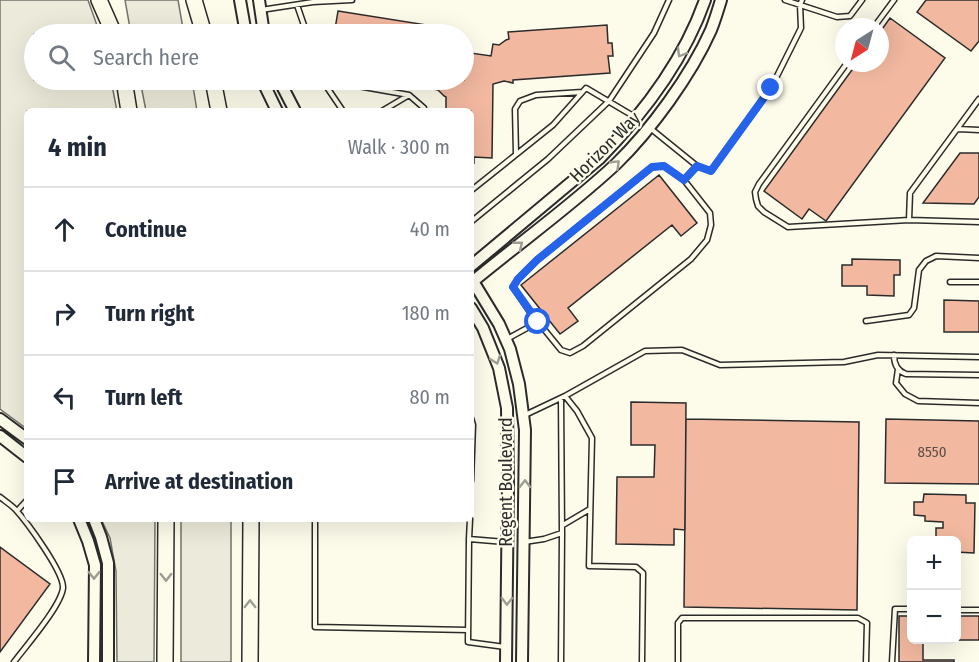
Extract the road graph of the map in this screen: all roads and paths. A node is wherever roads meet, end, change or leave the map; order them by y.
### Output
1 (99, 0) edge
2 (107, 0) edge
3 (194, 0) edge
4 (240, 0) edge
5 (352, 0) edge
6 (669, 0) edge
7 (705, 0) edge
8 (721, 0) edge
9 (785, 0) edge
10 (862, 0) edge
11 (894, 0) edge
12 (801, 3) edge
13 (259, 5) edge
14 (297, 5) junction
15 (881, 18) edge
16 (110, 24) edge
17 (113, 24) edge
18 (201, 24) edge
19 (244, 24) edge
20 (262, 24) edge
21 (304, 24) edge
22 (841, 72) edge
23 (126, 90) edge
24 (215, 90) edge
25 (267, 90) edge
26 (284, 90) edge
27 (329, 90) edge
28 (380, 90) edge
29 (583, 92) junction
30 (409, 95) junction
31 (979, 99) edge
32 (609, 101) junction
33 (129, 108) edge
34 (218, 108) edge
35 (276, 108) edge
36 (293, 108) edge
37 (341, 108) edge
38 (387, 108) edge
39 (424, 108) edge
40 (636, 118) junction
41 (649, 128) junction
42 (957, 129) junction
43 (979, 130) edge
44 (516, 154) junction
45 (697, 166) junction
46 (684, 180) junction
47 (474, 188) edge
48 (474, 219) edge
49 (909, 220) junction
50 (979, 222) edge
51 (979, 258) edge
52 (474, 263) edge
53 (474, 279) edge
54 (950, 282) dead end
55 (979, 282) edge
56 (474, 284) edge
57 (474, 313) edge
58 (866, 321) dead end
59 (538, 322) junction
60 (506, 340) junction
61 (894, 355) junction
62 (979, 357) edge
63 (898, 369) junction
64 (979, 375) edge
65 (563, 397) junction
66 (979, 403) edge
67 (523, 416) junction
68 (0, 419) edge
69 (0, 436) edge
70 (24, 437) edge
71 (24, 455) edge
72 (0, 497) edge
73 (24, 503) edge
74 (591, 509) junction
75 (17, 511) junction
76 (24, 520) edge
77 (26, 522) edge
78 (80, 522) edge
79 (95, 522) edge
80 (166, 522) edge
81 (251, 522) edge
82 (315, 522) edge
83 (470, 522) edge
84 (562, 525) junction
85 (562, 533) junction
86 (469, 538) junction
87 (507, 542) junction
88 (524, 542) junction
89 (907, 609) edge
90 (961, 610) edge
91 (979, 610) edge
92 (468, 630) junction
93 (506, 647) junction
94 (14, 662) edge
95 (94, 662) edge
96 (108, 662) edge
97 (165, 662) edge
98 (250, 662) edge
99 (506, 662) edge
100 (522, 662) edge
101 (561, 662) edge
102 (642, 662) edge
103 (678, 662) edge
104 (866, 662) edge
105 (892, 662) edge

1 - 16 highway
2 - 17 highway
3 - 18 highway
4 - 19 street
5 - 14 lane
6 - 32 lane
7 -> 40 street, Horizon Way
8 - 41 street, Horizon Way
9 - 12 lane
10 - 12 lane
11 - 15 lane
12 - 45 lane
13 - 14 lane
13 - 20 street
14 - 21 lane
22 - 49 lane
23 - 33 highway
24 - 34 highway
25 - 35 street
26 - 36 street
27 - 37 lane
28 - 30 lane
29 - 32 lane
29 - 44 lane
29 - 44 lane
30 - 38 lane
30 - 39 lane
31 - 42 lane
32 - 40 lane
32 - 48 lane
40 - 41 street
40 - 52 street, Horizon Way
41 - 45 lane
53 -> 41 street, Horizon Way
42 - 43 lane
42 - 49 lane
44 - 47 lane
45 - 46 lane
46 - 59 lane
46 - 59 lane
49 - 50 lane
51 - 58 lane
54 - 55 lane
56 - 60 street, Regent Boulevard
57 -> 87 street, Regent Boulevard
59 - 60 lane
60 - 67 street, Regent Boulevard
61 - 62 lane
61 - 63 lane
61 - 65 lane
63 - 64 lane
63 - 66 lane
65 - 67 lane
65 - 74 lane
65 - 84 lane
88 -> 67 street, Regent Boulevard
68 - 70 street
69 - 71 street
72 - 75 lane
73 - 75 lane
74 - 84 lane
74 - 102 lane
75 - 76 lane
77 - 94 lane
78 -> 95 street
79 - 96 street
80 -> 97 highway
98 -> 81 highway
82 - 92 lane
83 - 86 lane
84 - 85 lane
85 - 88 lane
85 - 101 lane
86 - 87 lane
86 - 92 lane
87 -> 93 street, Regent Boulevard
88 - 100 street, Regent Boulevard
89 - 105 lane
90 - 91 lane
92 - 93 lane
93 - 99 street, Regent Boulevard
103 - 104 lane

